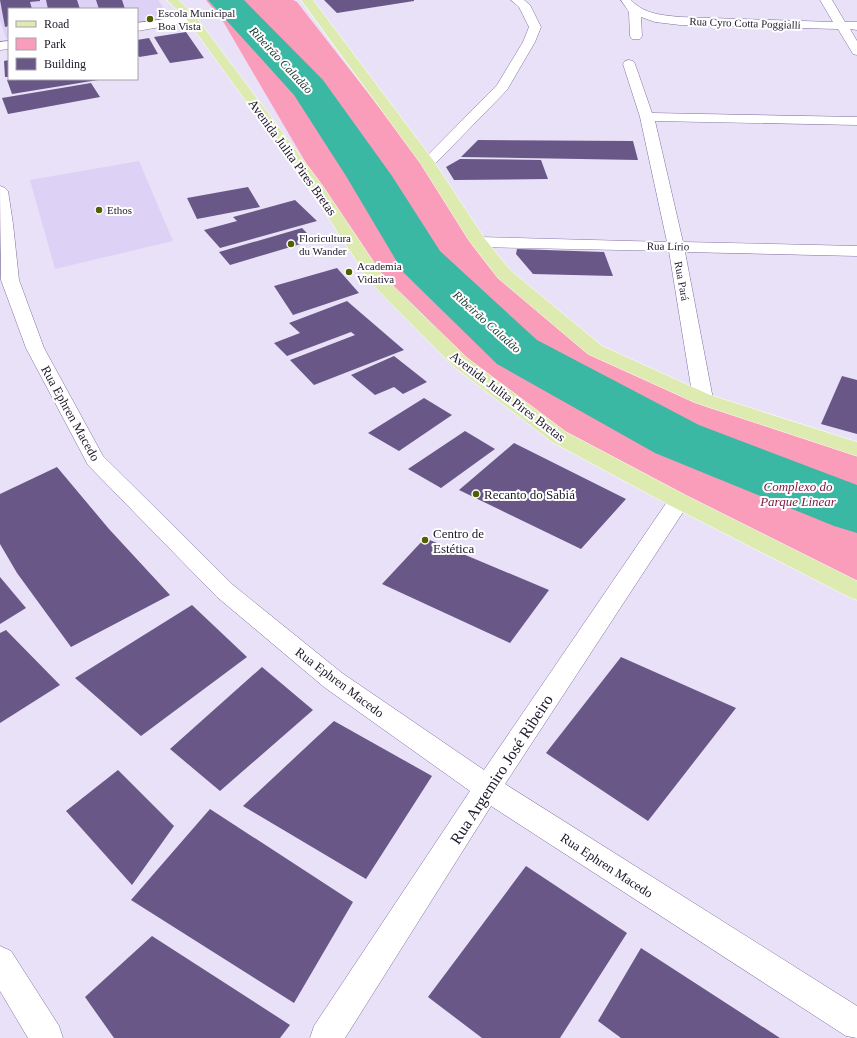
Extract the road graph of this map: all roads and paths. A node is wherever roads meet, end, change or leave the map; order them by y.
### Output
1 (173, 0) edge
2 (307, 0) edge
3 (517, 0) edge
4 (626, 0) edge
5 (826, 0) edge
6 (635, 11) junction
7 (192, 19) junction
8 (841, 26) junction
9 (857, 26) edge
10 (138, 27) edge
11 (636, 36) dead end
12 (857, 51) edge
13 (629, 64) dead end
14 (647, 117) junction
15 (857, 121) edge
16 (428, 163) junction
17 (0, 191) edge
18 (3, 225) edge
19 (478, 242) junction
20 (676, 247) junction
21 (857, 251) edge
22 (703, 399) junction
23 (857, 449) edge
24 (679, 501) junction
25 (857, 592) edge
26 (487, 788) junction
27 (0, 962) edge
28 (857, 1025) edge
29 (47, 1038) edge
30 (326, 1038) edge

1 - 7 main road, Avenida Julita Pires Bretas
2 - 16 main road
3 - 16 street
4 - 6 street
5 - 8 street
6 - 8 street, Rua Cyro Cotta Poggialli
6 - 11 street
7 - 10 street
7 - 24 main road, Avenida Julita Pires Bretas
8 - 9 street, Rua Cyro Cotta Poggialli
8 - 12 street
13 - 14 street, Rua Pará
14 - 15 street
14 - 20 street, Rua Pará
16 - 19 main road
17 - 18 street, Rua Ephren Macedo
18 - 26 street, Rua Ephren Macedo
19 - 20 street, Rua Lírio
19 - 22 main road
20 - 21 street, Rua Lírio
20 - 22 street, Rua Pará
22 - 23 main road
24 - 25 main road, Avenida Julita Pires Bretas
24 - 26 street, Rua Argemiro José Ribeiro
26 - 28 street, Rua Ephren Macedo
26 - 30 street, Rua Argemiro José Ribeiro
27 - 29 street

